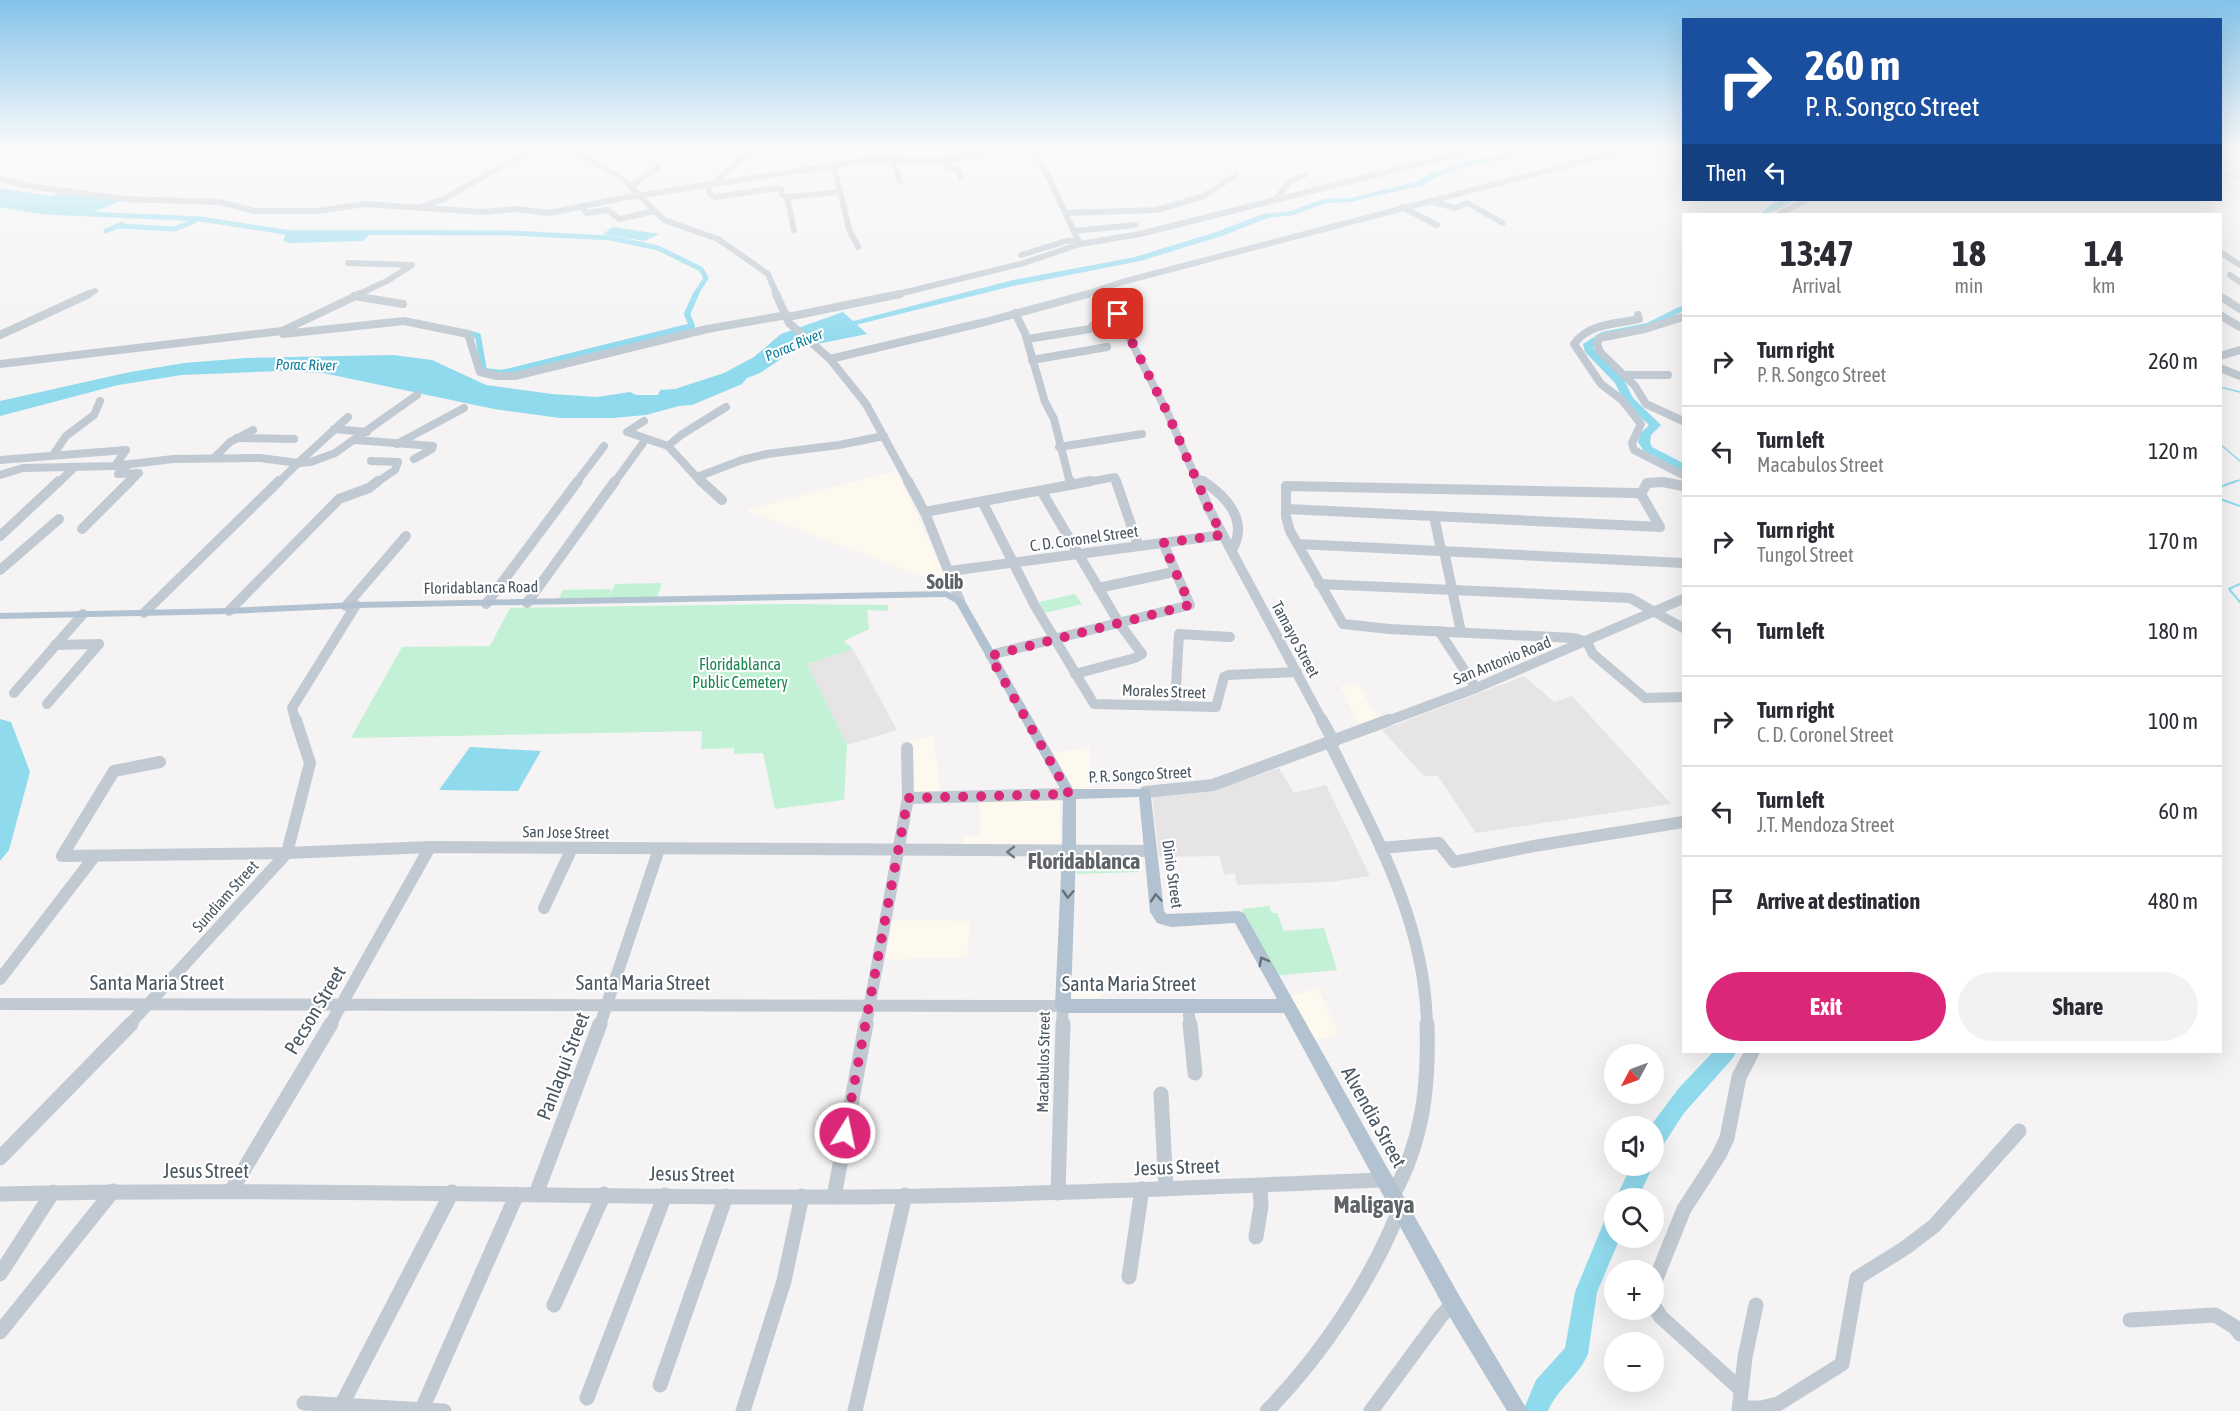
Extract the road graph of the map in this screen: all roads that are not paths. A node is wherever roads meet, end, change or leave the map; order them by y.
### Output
1 (611, 213) edge
2 (646, 213) edge
3 (656, 213) edge
4 (790, 213) edge
5 (845, 213) edge
6 (1066, 213) joint
7 (1071, 213) edge
8 (1225, 213) edge
9 (1380, 213) edge
10 (1413, 213) edge
11 (1485, 213) edge
12 (1503, 223) dead end
13 (1135, 225) dead end
14 (1437, 225) dead end
15 (794, 230) dead end
16 (1074, 231) junction
17 (1079, 242) junction
18 (858, 247) dead end
19 (2222, 253) edge
20 (1021, 255) dead end
21 (348, 263) dead end
22 (2240, 265) edge
23 (2230, 275) dead end
24 (2240, 282) edge
25 (1105, 289) junction
26 (95, 291) dead end
27 (354, 296) junction
28 (2223, 298) dead end
29 (403, 304) dead end
30 (2240, 309) edge
31 (1015, 313) junction
32 (1638, 315) dead end
33 (2222, 316) edge
34 (1682, 317) edge
35 (788, 319) junction
36 (1094, 324) dead end
37 (2240, 327) edge
38 (282, 331) junction
39 (0, 335) edge
40 (1027, 339) junction
41 (1107, 347) dead end
42 (2240, 350) edge
43 (2222, 355) edge
44 (830, 359) junction
45 (1032, 360) junction
46 (0, 364) edge
47 (2222, 369) edge
48 (1626, 375) junction
49 (1668, 375) dead end
50 (2240, 376) edge
51 (417, 395) dead end
52 (100, 401) dead end
53 (726, 407) dead end
54 (464, 408) dead end
55 (348, 417) dead end
56 (644, 421) dead end
57 (1682, 421) edge
58 (334, 429) junction
59 (253, 430) dead end
60 (367, 432) junction
61 (1142, 434) dead end
62 (884, 436) junction
63 (237, 438) junction
64 (294, 439) dead end
65 (356, 440) junction
66 (643, 443) dead end
67 (397, 444) junction
68 (604, 446) dead end
69 (668, 446) junction
70 (1059, 447) junction
71 (53, 455) junction
72 (214, 458) junction
73 (414, 459) dead end
74 (1650, 459) junction
75 (0, 460) edge
76 (371, 461) dead end
77 (298, 462) junction
78 (129, 464) junction
79 (115, 466) junction
80 (75, 467) junction
81 (0, 475) edge
82 (1682, 475) edge
83 (697, 477) junction
84 (1197, 478) junction
85 (1663, 482) junction
86 (1071, 485) junction
87 (1682, 486) edge
88 (1041, 492) junction
89 (1641, 494) junction
90 (722, 500) dead end
91 (982, 503) junction
92 (608, 504) dead end
93 (1287, 509) junction
94 (925, 512) junction
95 (1434, 516) junction
96 (59, 519) dead end
97 (82, 530) dead end
98 (1222, 535) junction
99 (0, 536) edge
100 (406, 536) dead end
101 (1163, 543) junction
102 (1298, 544) junction
103 (1138, 545) junction
104 (1232, 550) junction
105 (1443, 551) junction
106 (1077, 554) junction
107 (1011, 563) junction
108 (1682, 563) edge
109 (0, 570) edge
110 (950, 571) junction
111 (1174, 572) junction
112 (1319, 584) junction
113 (1098, 588) junction
114 (1452, 590) junction
115 (1682, 599) edge
116 (960, 601) junction
117 (530, 603) junction
118 (486, 604) junction
119 (351, 605) junction
120 (230, 611) junction
121 (1655, 612) junction
122 (144, 613) junction
123 (83, 614) junction
124 (0, 616) edge
125 (1119, 623) junction
126 (1682, 628) edge
127 (1439, 631) junction
128 (1461, 632) junction
129 (1230, 637) dead end
130 (1053, 638) junction
131 (1587, 642) junction
132 (55, 645) junction
133 (990, 656) junction
134 (1297, 672) junction
135 (1075, 674) junction
136 (1476, 688) junction
137 (14, 693) dead end
138 (1682, 697) edge
139 (47, 704) dead end
140 (1174, 705) junction
141 (1332, 743) junction
142 (907, 748) dead end
143 (160, 762) dead end
144 (1145, 792) junction
145 (1069, 794) junction
146 (908, 798) junction
147 (1682, 822) edge
148 (430, 847) junction
149 (572, 848) junction
150 (1381, 848) junction
151 (659, 849) junction
152 (898, 851) junction
153 (1151, 851) junction
154 (1069, 852) junction
155 (287, 853) junction
156 (94, 857) junction
157 (544, 908) dead end
158 (1239, 917) joint
159 (0, 980) edge
160 (344, 1003) junction
161 (608, 1003) junction
162 (0, 1004) edge
163 (149, 1005) junction
164 (868, 1005) junction
165 (1188, 1005) junction
166 (1063, 1006) junction
167 (1287, 1006) junction
168 (1751, 1053) edge
169 (1195, 1072) dead end
170 (1161, 1094) dead end
171 (2019, 1131) dead end
172 (0, 1158) edge
173 (1384, 1180) junction
174 (1260, 1185) junction
175 (1142, 1189) junction
176 (1166, 1189) junction
177 (113, 1191) junction
178 (231, 1191) junction
179 (53, 1192) junction
180 (452, 1192) junction
181 (1058, 1193) junction
182 (0, 1194) edge
183 (517, 1194) junction
184 (536, 1194) junction
185 (604, 1194) junction
186 (905, 1194) junction
187 (664, 1195) junction
188 (726, 1196) junction
189 (802, 1196) junction
190 (834, 1197) junction
191 (1399, 1206) junction
192 (1256, 1237) dead end
193 (1663, 1260) edge
194 (0, 1274) edge
195 (1129, 1277) dead end
196 (1453, 1304) junction
197 (554, 1305) dead end
198 (1755, 1305) dead end
199 (1664, 1320) edge
200 (2130, 1320) dead end
201 (0, 1332) edge
202 (2240, 1334) edge
203 (660, 1386) dead end
204 (1739, 1388) junction
205 (587, 1398) dead end
206 (304, 1403) dead end
207 (342, 1404) junction
208 (1514, 1405) edge
209 (422, 1409) junction
210 (1739, 1409) edge
211 (444, 1411) edge
212 (743, 1411) edge
213 (855, 1411) edge
214 (1267, 1411) edge
215 (1371, 1411) edge

1 - 2 street
3 - 35 street
4 - 15 street
5 - 18 street
6 - 7 street
6 - 16 street
8 - 17 street
9 - 25 street
10 - 14 street
11 - 12 street
13 - 16 street
16 - 17 street
17 - 20 street
17 - 35 street
19 - 22 street
21 - 27 street
23 - 24 street
25 - 31 street
25 - 84 street, Tamayo Street
26 - 39 street
27 - 29 street
27 - 38 street
28 - 30 street
31 - 40 street
31 - 44 street
32 - 74 street
33 - 37 street
34 - 48 street
35 - 38 street
35 - 44 street
36 - 40 street
38 - 46 street
40 - 45 street
41 - 45 street
42 - 43 street
44 - 62 street
45 - 70 street
47 - 50 street
48 - 49 street
48 - 57 street
51 - 60 street
52 - 71 street
53 - 69 street
54 - 67 street
55 - 58 street
56 - 69 street
58 - 60 street
58 - 77 street
59 - 63 street
60 - 65 street
61 - 70 street
62 - 83 street
62 - 94 street
63 - 64 street
63 - 72 street
65 - 67 street
65 - 77 street
66 - 117 street
67 - 73 street
68 - 118 street
69 - 83 street
70 - 86 street
71 - 75 street
71 - 79 street
72 - 77 street
72 - 78 street
74 - 82 street
74 - 85 street
76 - 120 street
77 - 122 street
78 - 79 street
78 - 97 street
79 - 80 street
80 - 81 street
80 - 99 street
83 - 90 street
84 - 98 street, Tamayo Street
84 - 104 street
85 - 87 street
85 - 89 street
86 - 88 street
86 - 103 street
88 - 91 street
88 - 106 street
89 - 93 street
89 - 95 street
91 - 94 street
91 - 107 street
92 - 117 street
93 - 95 street
93 - 102 street
94 - 110 street
95 - 105 street
96 - 109 street
98 - 101 street, C. D. Coronel Street
98 - 104 street, Tamayo Street
100 - 119 street, Sundiam Street
101 - 103 street, C. D. Coronel Street
101 - 111 street
102 - 105 street
102 - 112 street
103 - 106 street, C. D. Coronel Street
104 - 134 street, Tamayo Street
105 - 108 street
105 - 114 street
106 - 107 street, C. D. Coronel Street
106 - 113 street
107 - 110 street, C. D. Coronel Street
107 - 130 street
110 - 116 street
111 - 113 street
111 - 125 street
112 - 114 street
112 - 127 street
113 - 125 street
114 - 121 street
114 - 128 street
115 - 121 street, San Antonio Road
116 - 117 main road, Floridablanca Road
116 - 133 main road, Macabulos Street
117 - 118 main road, Floridablanca Road
118 - 119 main road, Floridablanca Road
119 - 120 main road, Floridablanca Road
119 - 155 street, Sundiam Street
120 - 122 main road, Floridablanca Road
121 - 126 street
121 - 131 street, San Antonio Road
122 - 123 main road, Floridablanca Road
123 - 124 main road, Floridablanca Road
123 - 132 street
125 - 130 street
125 - 135 street
127 - 128 street
127 - 136 street
128 - 131 street
129 - 140 street
130 - 133 street
130 - 135 street
131 - 136 street, San Antonio Road
131 - 138 street
132 - 137 street
132 - 139 street
133 - 145 main road, Macabulos Street
134 - 140 street, Morales Street
134 - 141 street, Tamayo Street
135 - 140 street, Morales Street
136 - 141 street, San Antonio Road
141 - 144 street, P. R. Songco Street
141 - 150 street, Tamayo Street
142 - 146 street
143 - 156 street, San Jose Street
144 - 145 main road, P. R. Songco Street
144 - 153 main road, Dinio Street
145 - 146 street, P. R. Songco Street
145 - 154 main road, Macabulos Street
146 - 152 street
147 - 150 street
148 - 149 street, San Jose Street
148 - 155 street, San Jose Street
148 - 160 street, Pecson Street
149 - 151 street, San Jose Street
149 - 157 street
150 - 191 street, Tamayo Street
151 - 152 street, San Jose Street
151 - 161 street, Panlaqui Street
154 -> 152 street, San Jose Street
152 - 164 street
153 - 154 street, San Jose Street
158 -> 153 main road, Dinio Street
154 -> 166 main road, Macabulos Street
155 - 156 street, San Jose Street
155 - 163 street, Sundiam Street
156 - 159 street
167 -> 158 main road, Alvendia Street
160 - 161 street, Santa Maria Street
160 - 163 street, Santa Maria Street
160 - 178 street, Pecson Street
161 - 164 street, Santa Maria Street
161 - 184 street, Panlaqui Street
162 - 163 street, Santa Maria Street
163 - 172 street, Sundiam Street
164 - 166 street, Santa Maria Street
164 - 190 street
165 - 166 main road, Santa Maria Street
165 - 167 main road, Santa Maria Street
165 - 169 street
166 - 181 street, Macabulos Street
167 - 173 main road, Alvendia Street
168 - 193 street
170 - 176 street
171 - 210 street
173 - 174 street, Jesus Street
173 - 191 main road, Alvendia Street
174 - 176 street, Jesus Street
174 - 192 street
175 - 176 street, Jesus Street
175 - 181 street, Jesus Street
175 - 195 street
177 - 178 street, Jesus Street
177 - 179 street, Jesus Street
177 - 201 street
178 - 180 street, Jesus Street
179 - 182 street, Jesus Street
179 - 194 street
180 - 183 street, Jesus Street
180 - 207 street
181 - 186 street, Jesus Street
183 - 184 street, Jesus Street
183 - 209 street
184 - 185 street, Jesus Street
185 - 187 street, Jesus Street
185 - 197 street
186 - 190 street, Jesus Street
186 - 213 street
187 - 188 street, Jesus Street
187 - 205 street
188 - 189 street, Jesus Street
188 - 203 street
189 - 190 street, Jesus Street
189 - 212 street
191 - 196 main road, Alvendia Street
191 - 214 street, Tamayo Street
196 - 208 main road, Alvendia Street
196 - 215 street
198 - 204 street
199 - 204 street
200 - 202 street
204 - 210 street
206 - 207 street
207 - 209 street
209 - 211 street

